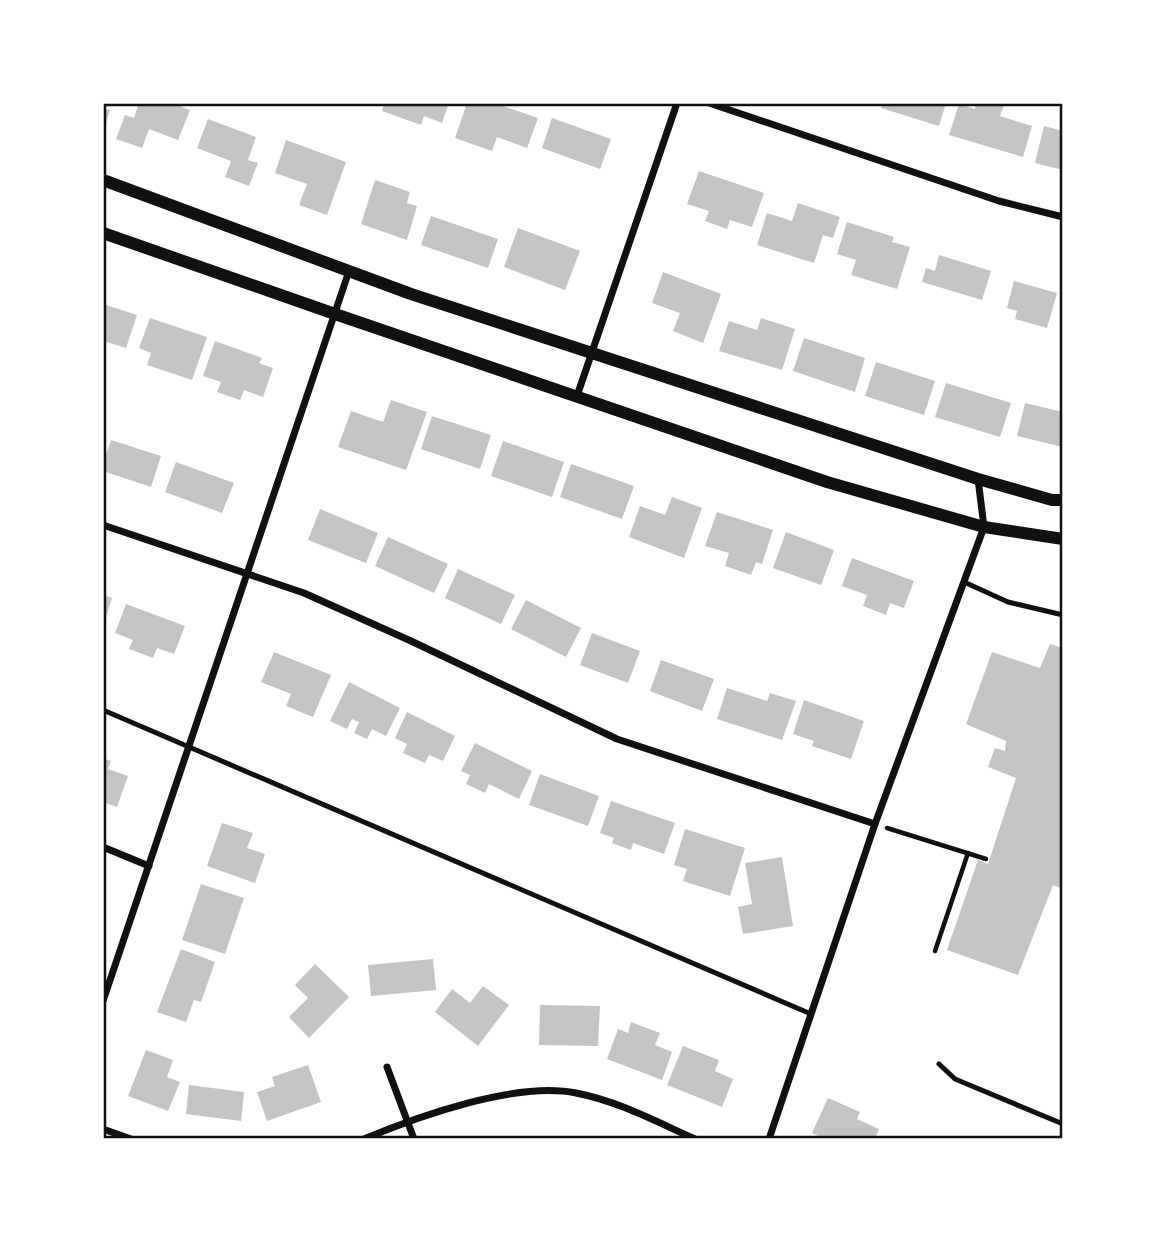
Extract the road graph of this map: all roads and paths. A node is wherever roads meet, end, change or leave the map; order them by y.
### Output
1 (677, 103) edge
2 (709, 103) edge
3 (103, 180) edge
4 (1063, 217) edge
5 (103, 233) edge
6 (349, 271) junction
7 (335, 314) junction
8 (593, 354) junction
9 (577, 396) junction
10 (978, 480) junction
11 (1063, 500) edge
12 (103, 525) edge
13 (984, 527) junction
14 (1063, 539) edge
15 (249, 573) junction
16 (964, 582) junction
17 (1063, 615) edge
18 (103, 710) edge
19 (190, 747) junction
20 (875, 824) junction
21 (103, 847) edge
22 (968, 853) junction
23 (986, 859) dead end
24 (149, 866) junction
25 (935, 951) dead end
26 (103, 1001) edge
27 (811, 1014) junction
28 (939, 1064) dead end
29 (387, 1067) dead end
30 (408, 1121) junction
31 (1063, 1124) edge
32 (103, 1129) edge
33 (131, 1139) edge
34 (364, 1139) edge
35 (414, 1139) edge
36 (695, 1139) edge
37 (769, 1139) edge

1 - 8 street
2 - 4 street
3 - 6 street
5 - 7 street
6 - 7 street
6 - 8 street
7 - 9 street
7 - 15 street
8 - 9 street
8 - 10 street
9 - 13 street
10 - 11 street
10 - 13 street
12 - 15 street
13 - 14 street
13 - 16 street
15 - 19 street
15 - 20 street
16 - 17 lane
16 - 20 street
18 - 19 lane
19 - 24 street
19 - 27 lane
20 - 22 path
20 - 27 street
21 - 24 street
22 - 23 path
22 - 25 path
24 - 26 street
27 - 37 street
28 - 31 lane
29 - 30 street
30 - 34 street
30 - 35 street
30 - 36 street
32 - 33 street

